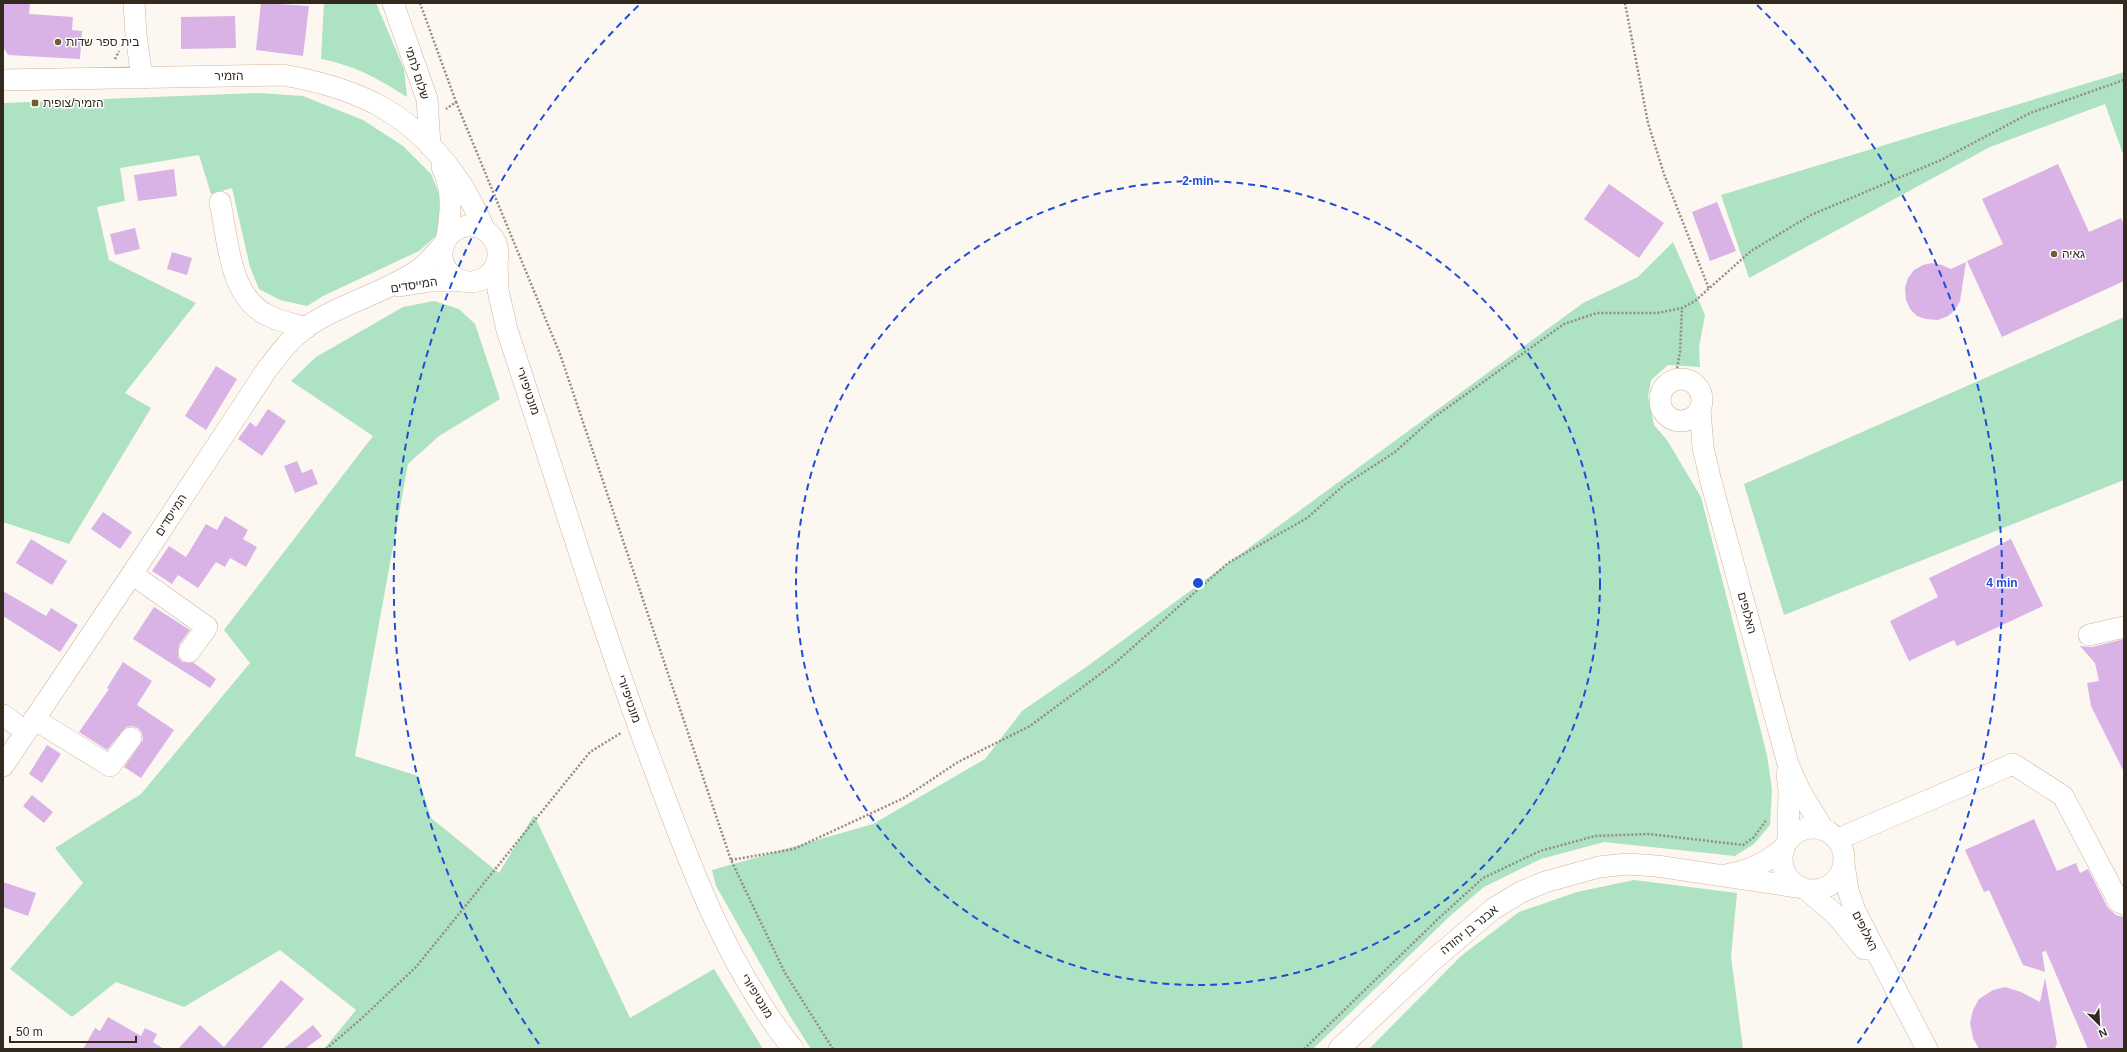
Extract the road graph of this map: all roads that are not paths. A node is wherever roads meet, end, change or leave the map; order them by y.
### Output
1 (134, 3) edge
2 (393, 3) edge
3 (142, 78) junction
4 (3, 80) edge
5 (432, 147) junction
6 (220, 202) dead end
7 (485, 230) junction
8 (445, 241) junction
9 (497, 263) junction
10 (466, 281) junction
11 (368, 295) junction
12 (306, 328) junction
13 (507, 330) junction
14 (1700, 410) junction
15 (1672, 419) junction
16 (1710, 478) junction
17 (132, 574) junction
18 (2124, 627) edge
19 (2089, 635) dead end
20 (189, 652) dead end
21 (3, 715) edge
22 (30, 725) junction
23 (131, 738) dead end
24 (1784, 749) junction
25 (3, 766) edge
26 (1830, 834) junction
27 (1785, 845) junction
28 (1844, 864) junction
29 (1724, 876) junction
30 (1802, 888) junction
31 (2124, 904) edge
32 (1898, 994) junction
33 (793, 1049) edge
34 (1339, 1049) edge
35 (1927, 1049) edge

1 - 3 street
2 - 5 street, שלום לחמי
3 - 4 street, הזמיר
3 - 5 street, הזמיר
5 - 7 street, הזמיר
5 - 8 street, הזמיר
6 - 12 street
7 - 8 street
7 - 9 street
8 - 10 street
8 - 11 street, המייסדים
9 - 10 street
9 - 13 street, מונטיפיורי
10 - 11 street, המייסדים
10 - 13 street, מונטיפיורי
11 - 12 street, המייסדים
12 - 17 street, המייסדים
13 - 33 street, מונטיפיורי
14 - 15 street
14 - 15 street
14 - 16 street, האלופים
15 - 16 street, האלופים
16 - 24 street, האלופים
17 - 20 street
17 - 22 street, המייסדים
18 - 19 street
21 - 22 street
22 - 23 street
22 - 25 street, המייסדים
24 - 26 street, האלופים
24 - 27 street, האלופים
26 - 27 street
26 - 28 street
26 - 31 street
27 - 29 street, אבנר בן יהודה
27 - 30 street
28 - 30 street
28 - 32 street, האלופים
29 - 30 street, אבנר בן יהודה
29 - 34 street, אבנר בן יהודה
30 - 32 street, האלופים
32 - 35 street, האלופים

